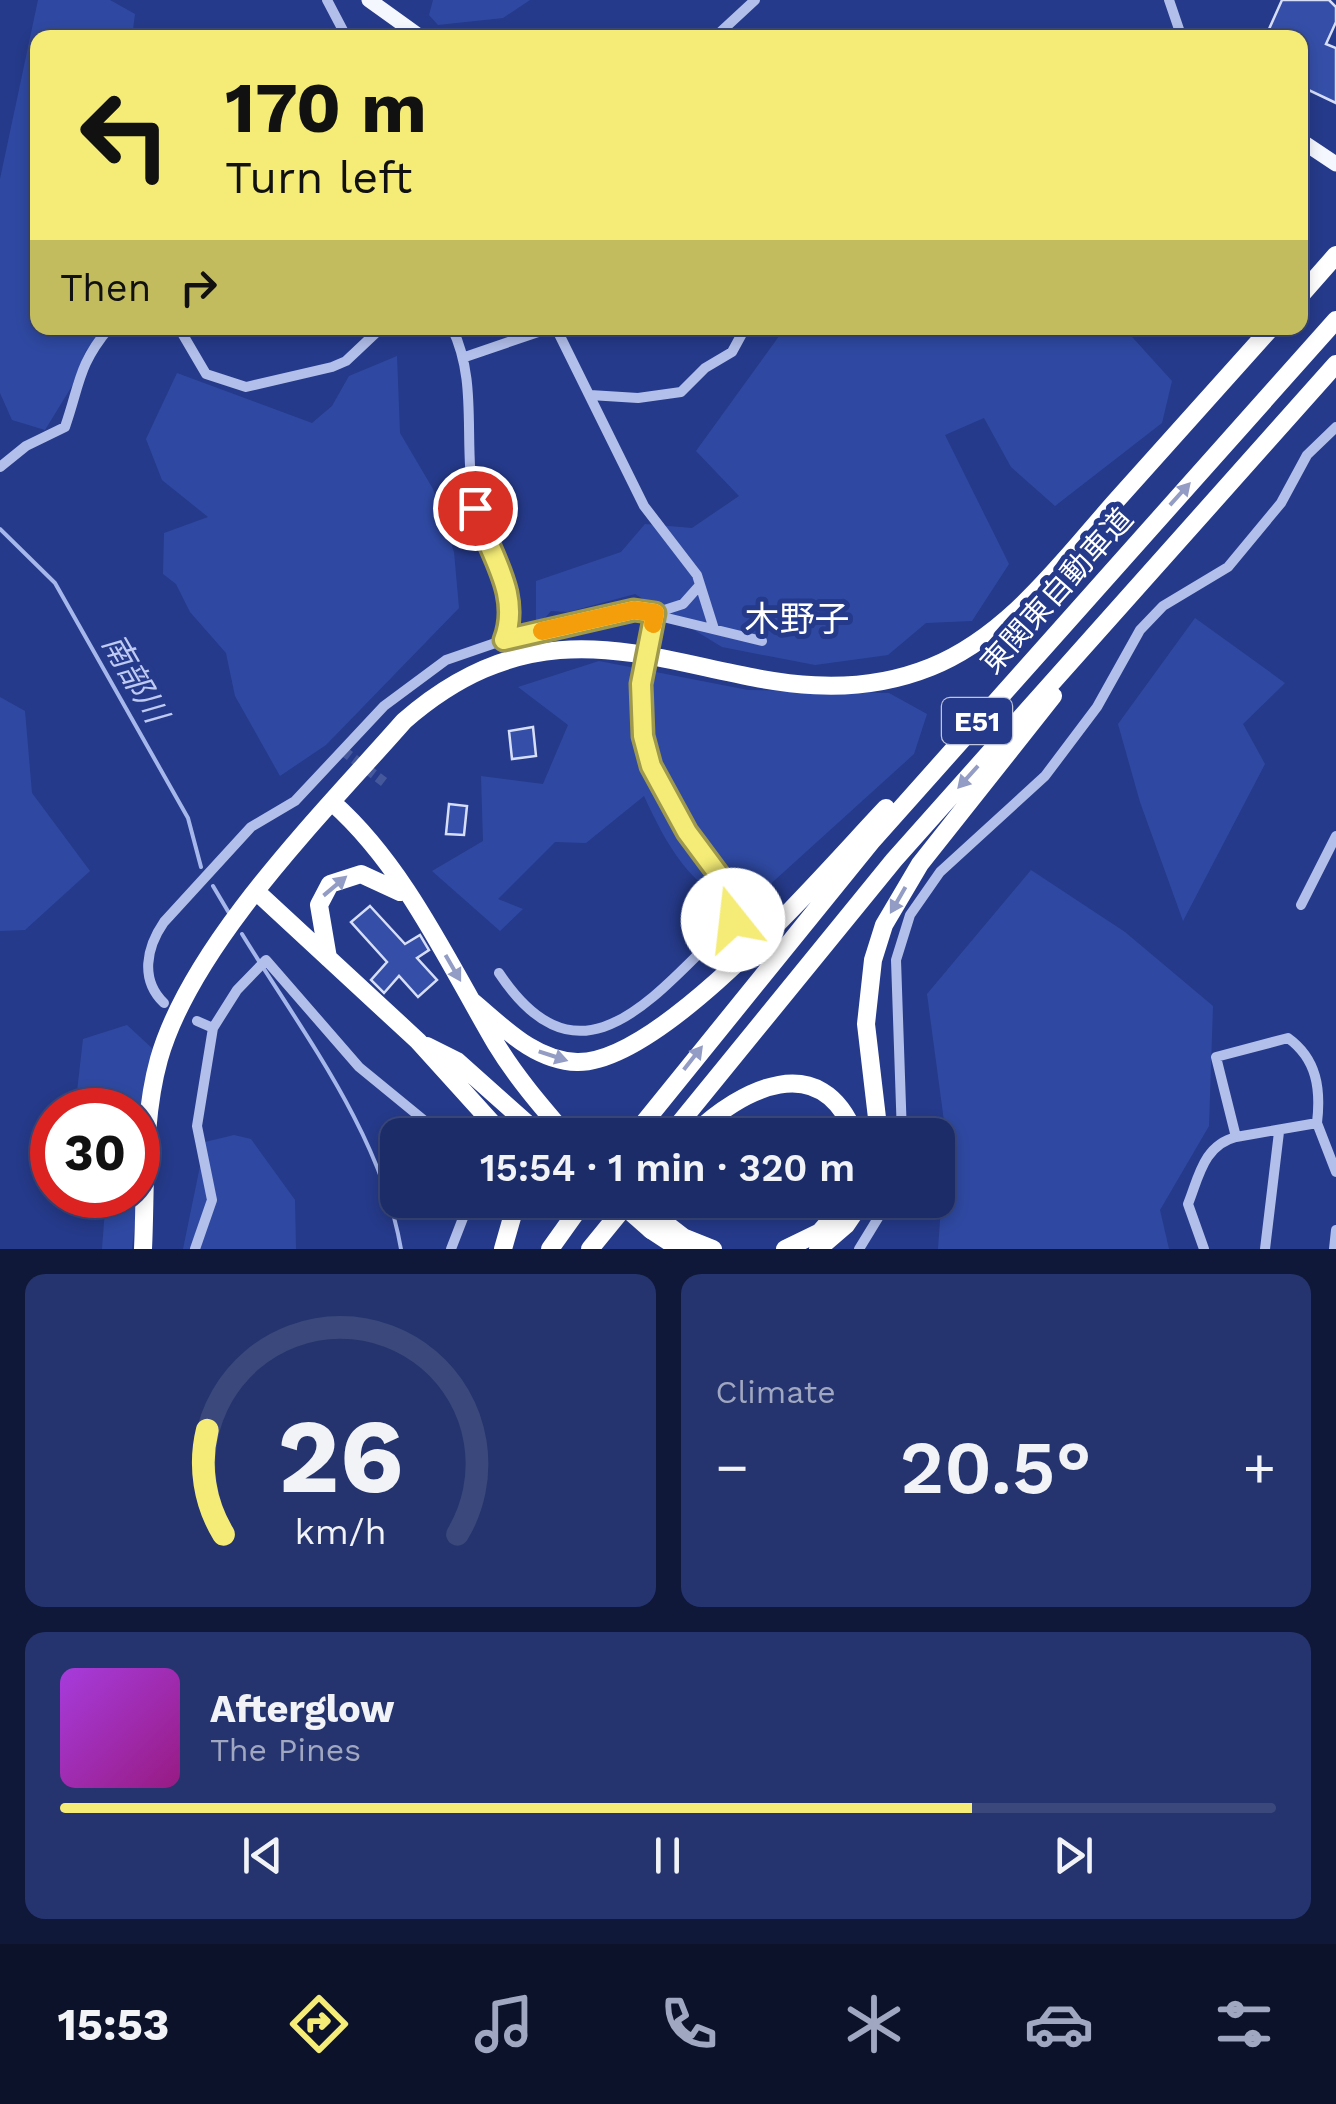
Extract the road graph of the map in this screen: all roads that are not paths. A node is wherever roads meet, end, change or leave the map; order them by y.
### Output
1 (327, 0) edge
2 (369, 0) edge
3 (755, 0) edge
4 (1169, 0) edge
5 (343, 30) edge
6 (411, 30) edge
7 (723, 30) edge
8 (1179, 30) edge
9 (1308, 145) edge
10 (1336, 164) edge
11 (1336, 255) edge
12 (1308, 287) edge
13 (1336, 320) edge
14 (104, 335) edge
15 (184, 335) edge
16 (374, 335) edge
17 (455, 335) edge
18 (532, 335) edge
19 (557, 335) edge
20 (741, 335) edge
21 (1266, 335) edge
22 (465, 357) junction
23 (1336, 364) edge
24 (590, 395) junction
25 (1336, 427) edge
26 (0, 468) edge
27 (699, 586) junction
28 (655, 613) junction
29 (1063, 623) junction
30 (1102, 626) junction
31 (714, 628) junction
32 (504, 640) junction
33 (762, 641) dead end
34 (333, 803) junction
35 (1336, 836) edge
36 (1323, 862) junction
37 (1336, 870) edge
38 (258, 893) junction
39 (406, 894) junction
40 (1300, 905) dead end
41 (328, 958) junction
42 (498, 973) dead end
43 (473, 1002) junction
44 (164, 1003) dead end
45 (197, 1021) dead end
46 (213, 1028) junction
47 (418, 1041) junction
48 (421, 1118) edge
49 (488, 1118) edge
50 (521, 1118) edge
51 (552, 1118) edge
52 (648, 1118) edge
53 (684, 1118) edge
54 (714, 1118) edge
55 (846, 1118) edge
56 (877, 1118) edge
57 (901, 1118) edge
58 (1317, 1123) junction
59 (1279, 1132) junction
60 (1236, 1137) junction
61 (1336, 1172) edge
62 (463, 1218) edge
63 (511, 1218) edge
64 (572, 1218) edge
65 (608, 1218) edge
66 (616, 1218) edge
67 (645, 1218) edge
68 (649, 1218) edge
69 (832, 1218) edge
70 (851, 1218) edge
71 (878, 1218) edge
72 (656, 1226) junction
73 (1336, 1230) edge
74 (143, 1249) edge
75 (195, 1249) edge
76 (452, 1249) edge
77 (502, 1249) edge
78 (550, 1249) edge
79 (588, 1249) edge
80 (680, 1249) edge
81 (713, 1249) edge
82 (785, 1249) edge
83 (818, 1249) edge
84 (860, 1249) edge
85 (1204, 1249) edge
86 (1265, 1249) edge
87 (1334, 1249) edge

1 - 5 street
2 - 6 main road
3 - 7 street
4 - 8 street
9 - 10 main road
11 - 12 highway
29 -> 13 highway, 東関東自動車道 / E51
14 - 26 street
15 - 16 street
17 - 22 street
18 - 22 street
19 - 24 street
20 - 24 street
21 - 34 highway
22 - 32 street
23 - 30 highway, 東関東自動車道 / E51
24 - 27 street
25 - 57 street
27 - 28 street
27 - 31 street
28 - 31 street
28 - 32 street
28 - 42 street, bridge
43 -> 29 highway
52 -> 29 highway, 東関東自動車道 / E51
30 -> 53 highway, 東関東自動車道 / E51
30 -> 56 highway
31 - 33 street
32 - 44 street
34 - 38 highway
34 - 39 highway
35 - 36 street
36 - 37 street
36 - 40 street
38 - 41 highway
38 - 74 highway
41 -> 39 highway
39 -> 43 highway
41 - 47 highway
43 - 51 highway
45 - 46 street
46 - 48 street
46 - 75 street
47 - 49 highway
47 - 50 highway
54 - 55 highway
58 - 59 street
58 - 60 street
58 - 61 street
59 - 60 street
59 - 86 street
60 - 85 street
62 - 76 street
63 - 77 highway
64 - 78 highway
65 - 79 highway
66 - 79 highway
67 - 72 highway, bridge
68 - 72 highway
69 - 82 highway
70 - 83 highway
71 - 84 street
72 - 80 highway
72 - 81 highway
73 - 87 street

